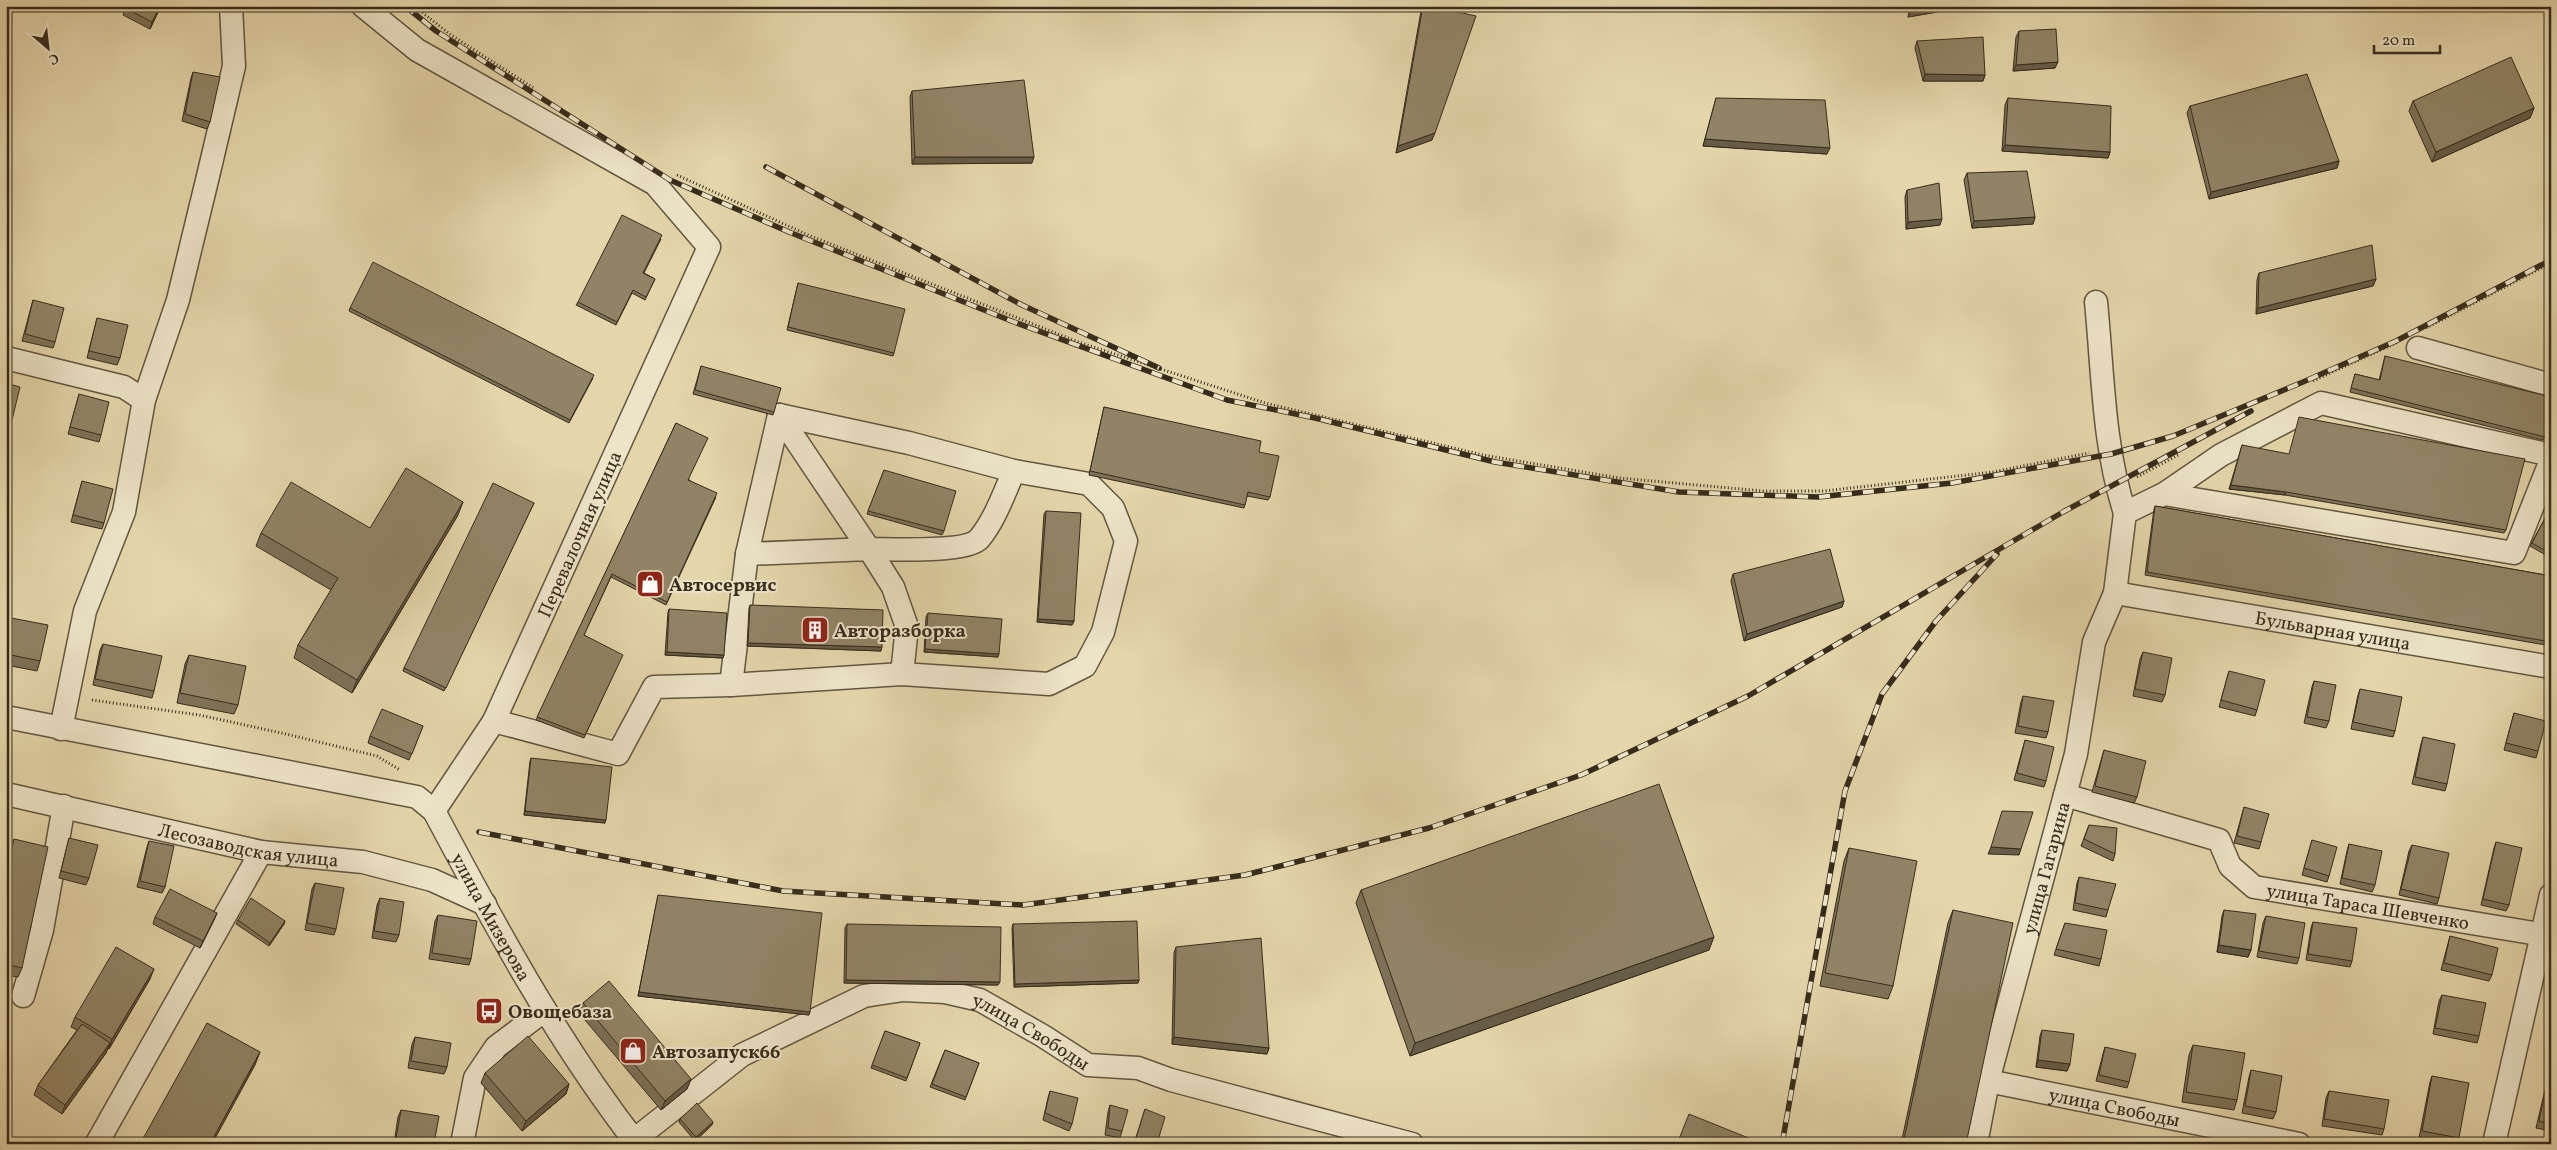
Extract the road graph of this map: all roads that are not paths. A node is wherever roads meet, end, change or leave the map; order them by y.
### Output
1 (231, 6) edge
2 (363, 6) edge
3 (2096, 302) dead end
4 (2414, 339) road end
5 (6, 358) edge
6 (2551, 384) edge
7 (144, 400) junction
8 (779, 416) junction
9 (2551, 455) edge
10 (2551, 460) edge
11 (1014, 470) junction
12 (2164, 494) junction
13 (2125, 513) junction
14 (869, 549) junction
15 (747, 554) junction
16 (2115, 593) junction
17 (2551, 667) edge
18 (902, 674) junction
19 (731, 685) junction
20 (6, 717) edge
21 (494, 721) junction
22 (61, 729) junction
23 (6, 794) edge
24 (2065, 795) junction
25 (64, 806) junction
26 (434, 811) junction
27 (261, 852) junction
28 (2551, 895) edge
29 (485, 904) junction
30 (2546, 935) edge
31 (24, 996) dead end
32 (545, 1010) junction
33 (1988, 1081) junction
34 (636, 1142) edge
35 (97, 1143) edge
36 (462, 1144) edge
37 (1412, 1144) edge
38 (1976, 1144) edge
39 (2299, 1144) edge
40 (2494, 1144) edge

1 - 7 street
2 - 21 street, Перевалочная улица
3 - 13 street
4 - 6 street
5 - 7 street
7 - 22 street
8 - 11 street
8 - 14 street
8 - 15 street
9 - 12 street
10 - 12 street
11 - 14 street
11 - 18 street
12 - 13 street
13 - 16 street, улица Гагарина
14 - 15 street
14 - 18 street
15 - 19 street
16 - 17 street, Бульварная улица
16 - 24 street, улица Гагарина
18 - 19 street
19 - 21 street
20 - 22 street
21 - 26 street, Перевалочная улица
22 - 26 street
23 - 25 street, Лесозаводская улица
24 - 30 street, улица Тараса Шевченко
24 - 33 street, улица Гагарина
25 - 27 street, Лесозаводская улица
25 - 31 street
26 - 29 street, улица Мизерова
27 - 29 street, Лесозаводская улица
27 - 35 street
28 - 30 street
29 - 32 street, улица Мизерова
30 - 40 street
32 - 34 street, улица Мизерова
32 - 36 street
33 - 38 street, улица Гагарина
33 - 39 street, улица Свободы
34 - 37 street, улица Свободы

